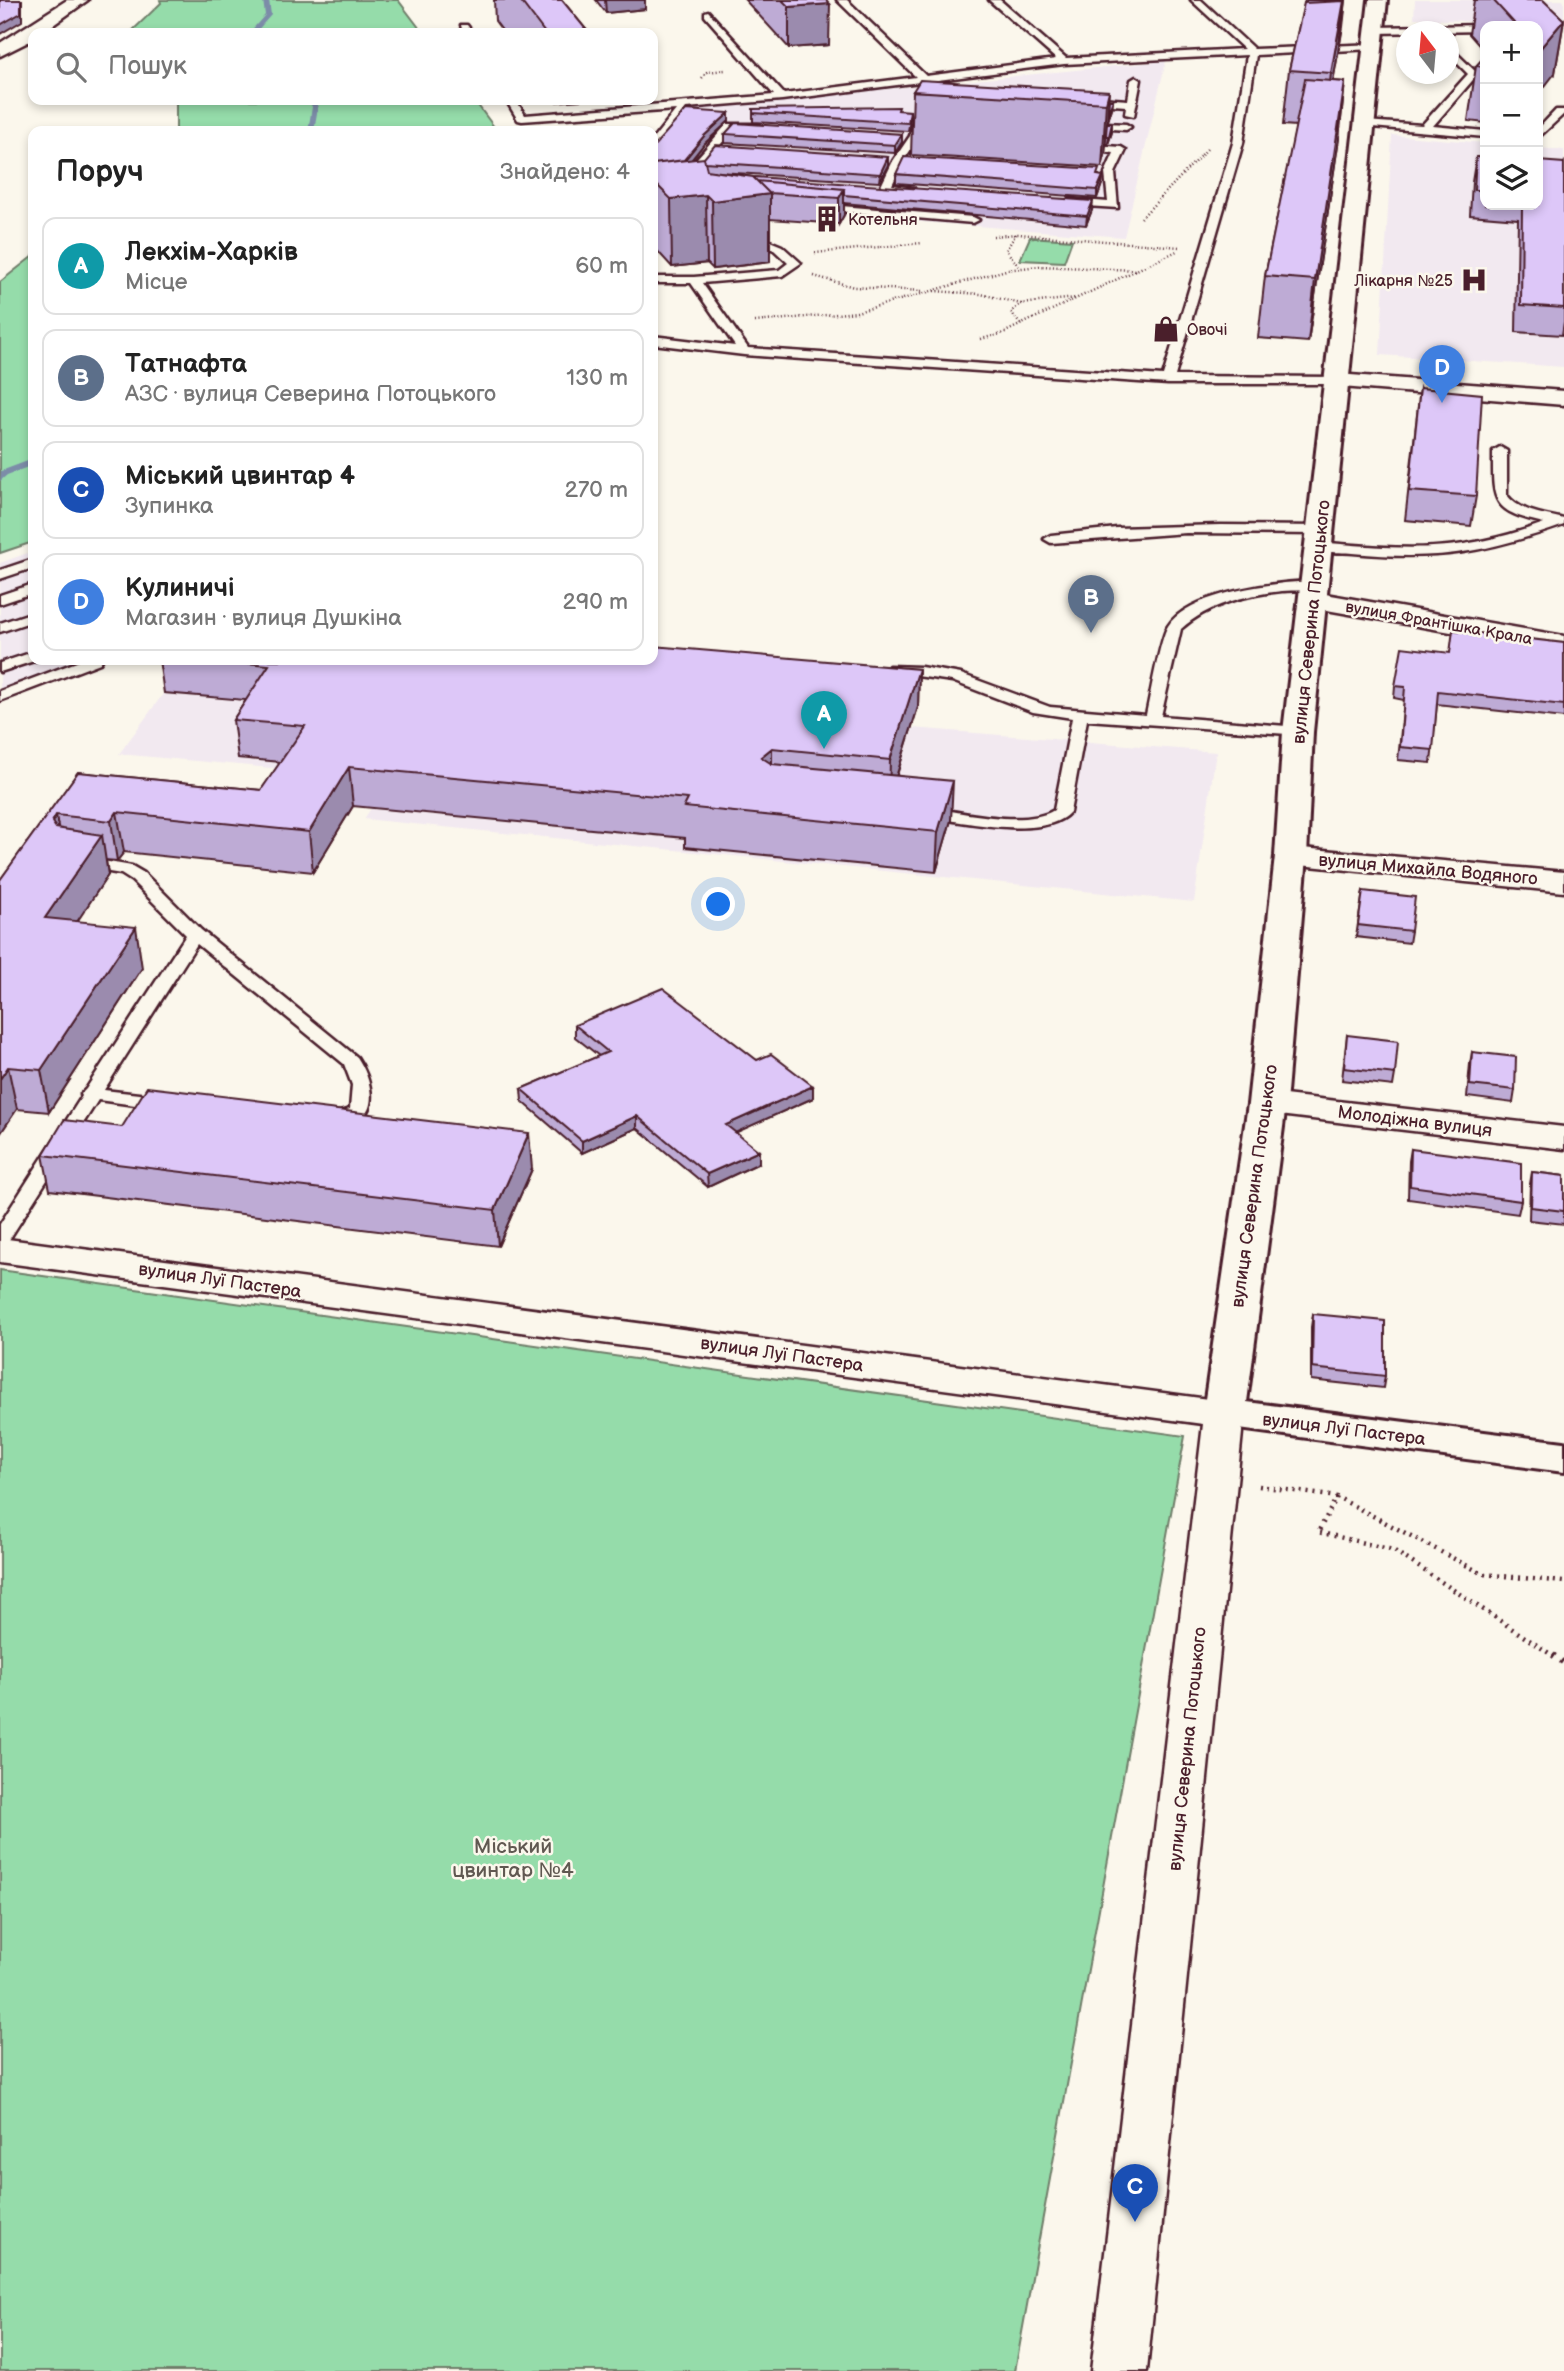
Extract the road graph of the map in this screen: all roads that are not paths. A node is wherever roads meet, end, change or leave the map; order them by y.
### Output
1 (79, 0) edge
2 (842, 0) edge
3 (994, 0) edge
4 (1196, 0) edge
5 (708, 14) dead end
6 (1376, 25) edge
7 (1396, 27) edge
8 (37, 28) edge
9 (1480, 28) edge
10 (1459, 29) edge
11 (0, 32) edge
12 (28, 34) edge
13 (24, 37) junction
14 (0, 50) edge
15 (1252, 52) junction
16 (1459, 59) edge
17 (1063, 61) junction
18 (925, 80) junction
19 (1136, 80) dead end
20 (782, 97) junction
21 (1077, 100) edge
22 (1133, 103) junction
23 (513, 105) edge
24 (609, 105) edge
25 (676, 107) junction
26 (1560, 111) dead end
27 (613, 113) junction
28 (918, 117) junction
29 (932, 117) edge
30 (1071, 124) edge
31 (1365, 124) junction
32 (1126, 127) junction
33 (771, 128) edge
34 (1425, 128) junction
35 (1543, 130) edge
36 (1480, 134) edge
37 (902, 136) edge
38 (915, 136) junction
39 (929, 137) dead end
40 (658, 139) edge
41 (1066, 146) dead end
42 (710, 148) junction
43 (723, 149) edge
44 (1121, 150) junction
45 (884, 160) edge
46 (898, 161) junction
47 (911, 162) edge
48 (1097, 172) edge
49 (1110, 173) junction
50 (700, 176) edge
51 (872, 187) edge
52 (885, 188) junction
53 (925, 191) edge
54 (1060, 202) edge
55 (808, 207) edge
56 (973, 220) dead end
57 (740, 235) edge
58 (658, 280) edge
59 (694, 280) junction
60 (658, 341) edge
61 (744, 351) junction
62 (1168, 380) junction
63 (1336, 381) junction
64 (1564, 398) edge
65 (1500, 451) dead end
66 (1561, 522) edge
67 (1319, 538) junction
68 (1051, 539) dead end
69 (28, 553) edge
70 (0, 563) edge
71 (28, 565) edge
72 (0, 575) edge
73 (28, 578) edge
74 (0, 588) edge
75 (28, 589) edge
76 (1314, 593) junction
77 (0, 600) edge
78 (28, 604) edge
79 (0, 615) edge
80 (28, 618) edge
81 (0, 628) edge
82 (1564, 644) edge
83 (28, 658) edge
84 (82, 665) edge
85 (0, 668) edge
86 (881, 668) edge
87 (0, 696) edge
88 (1080, 715) junction
89 (1152, 720) junction
90 (1298, 732) junction
91 (913, 811) edge
92 (1291, 856) junction
93 (68, 861) edge
94 (1564, 882) edge
95 (195, 934) junction
96 (90, 1094) junction
97 (1267, 1104) junction
98 (186, 1105) edge
99 (310, 1119) edge
100 (1564, 1138) edge
101 (0, 1240) edge
102 (0, 1250) edge
103 (1224, 1413) junction
104 (1564, 1457) edge
105 (1119, 2371) edge

1 - 8 street
2 - 18 lane
3 - 17 lane
4 - 15 lane
5 - 20 lane
6 - 7 lane
6 - 15 lane
6 - 31 street, вулиця Северина Потоцького
9 - 10 lane
11 - 13 street
12 - 13 street
13 - 14 street
15 - 17 lane
15 - 62 lane
16 - 34 lane
17 - 18 lane
18 - 20 lane
18 - 28 lane
19 - 22 lane
20 - 25 lane
21 - 22 lane
22 - 32 lane
23 - 27 lane
24 - 27 lane
25 - 27 lane
25 - 40 lane
26 - 35 lane
28 - 29 lane
28 - 38 lane
30 - 32 lane
31 - 34 lane
31 - 63 street, вулиця Северина Потоцького
32 - 44 lane
33 - 42 lane
34 - 36 lane
37 - 38 lane
38 - 39 lane
38 - 46 lane
41 - 44 lane
42 - 43 lane
42 - 50 lane
44 - 49 lane
45 - 46 lane
46 - 47 lane
46 - 52 lane
48 - 49 lane
49 - 54 lane
51 - 52 lane
52 - 53 lane
55 - 56 lane
57 - 59 lane
58 - 59 lane
59 - 61 lane
60 - 61 lane
61 - 62 lane
62 - 63 lane
63 - 64 street
63 - 67 street, вулиця Северина Потоцького
65 - 66 lane
66 - 67 lane
67 - 68 lane
67 - 76 street, вулиця Северина Потоцького
69 - 70 lane
71 - 72 lane
73 - 74 lane
75 - 77 lane
76 - 82 street, вулиця Франтішка Крала
76 - 89 lane
76 - 90 street, вулиця Северина Потоцького
78 - 79 lane
80 - 81 lane
83 - 85 lane
84 - 87 lane
86 - 88 lane
88 - 89 lane
88 - 91 lane
89 - 90 lane
90 - 92 street, вулиця Северина Потоцького
92 - 94 street, вулиця Михайла Водяного
92 - 97 street, вулиця Северина Потоцького
93 - 95 lane
95 - 96 lane
95 - 99 lane
96 - 98 lane
96 - 101 lane
97 - 100 street, Молодіжна вулиця
97 - 103 street, вулиця Северина Потоцького
102 - 103 street, вулиця Луї Пастера
103 - 104 street, вулиця Луї Пастера
103 - 105 street, вулиця Северина Потоцького

